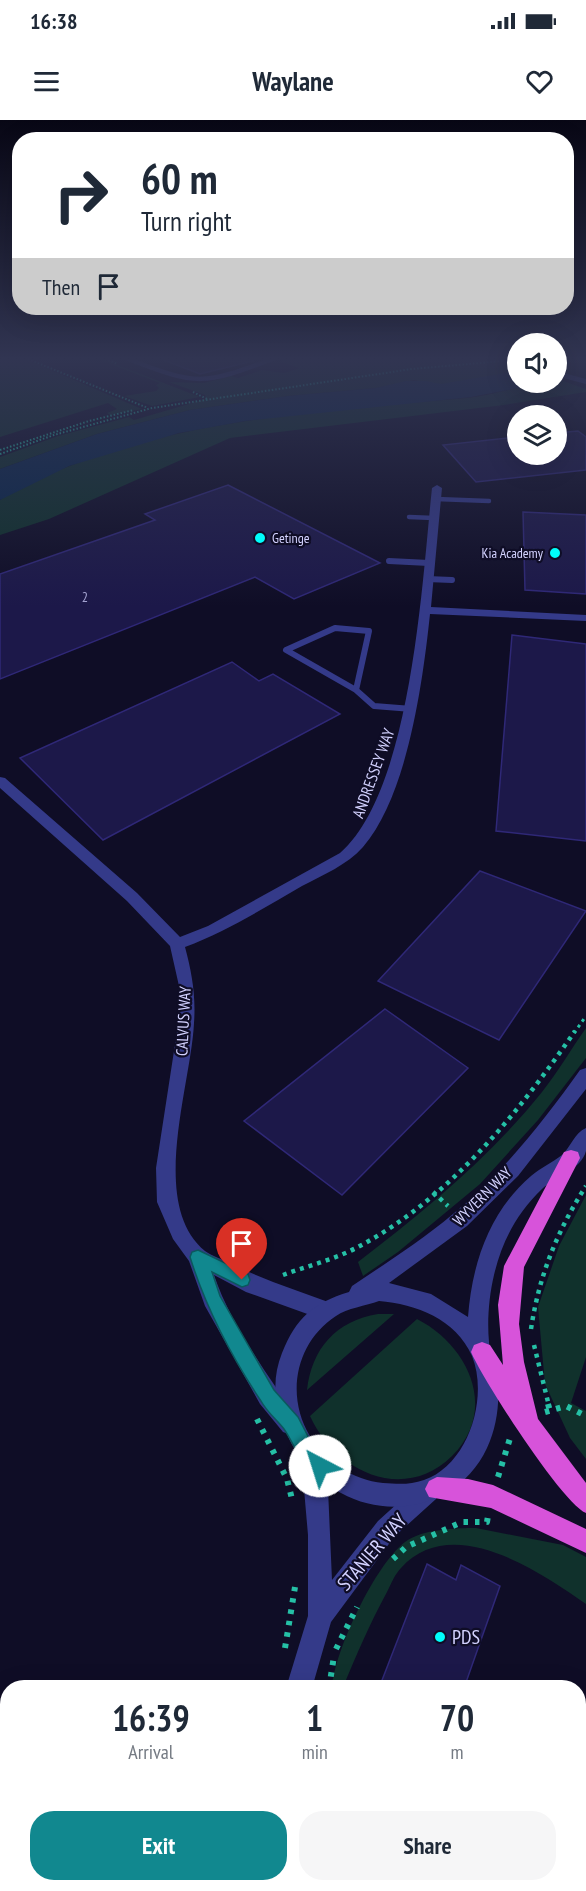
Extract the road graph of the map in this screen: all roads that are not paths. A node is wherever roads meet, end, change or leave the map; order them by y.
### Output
1 (437, 493) joint
2 (489, 501) dead end
3 (409, 517) dead end
4 (434, 518) junction
5 (389, 561) dead end
6 (429, 563) junction
7 (427, 579) junction
8 (452, 580) dead end
9 (424, 610) junction
10 (586, 618) edge
11 (356, 690) junction
12 (412, 709) junction
13 (0, 781) edge
14 (177, 944) junction
15 (586, 1075) edge
16 (579, 1092) edge
17 (586, 1136) edge
18 (571, 1158) junction
19 (198, 1257) junction
20 (356, 1295) junction
21 (324, 1310) junction
22 (480, 1349) junction
23 (527, 1419) junction
24 (291, 1424) junction
25 (304, 1447) junction
26 (433, 1490) junction
27 (586, 1501) edge
28 (586, 1541) edge
29 (320, 1616) junction
30 (301, 1680) edge

1 - 2 lane
1 - 4 street, ANDRESSEY WAY
3 - 4 lane
4 - 6 street, ANDRESSEY WAY
5 - 6 lane
6 - 7 street, ANDRESSEY WAY
7 - 8 lane
7 - 9 street, ANDRESSEY WAY
9 - 10 street
9 - 12 street, ANDRESSEY WAY
11 - 11 lane
11 - 12 lane
12 - 14 street, ANDRESSEY WAY
13 - 14 street
14 - 19 street, CALVUS WAY
15 - 16 street, WYVERN WAY
16 - 20 street, WYVERN WAY
17 - 18 street, WYVERN WAY
18 - 22 street, WYVERN WAY
18 - 23 highway
19 - 21 street
19 - 24 street
20 - 21 street
20 - 22 street
21 - 24 street
22 - 23 highway
22 - 26 street
23 - 27 highway
24 - 25 street
25 - 26 street
25 - 29 street, STANIER WAY
26 - 28 highway
26 - 29 street, STANIER WAY
29 - 30 street, STANIER WAY

